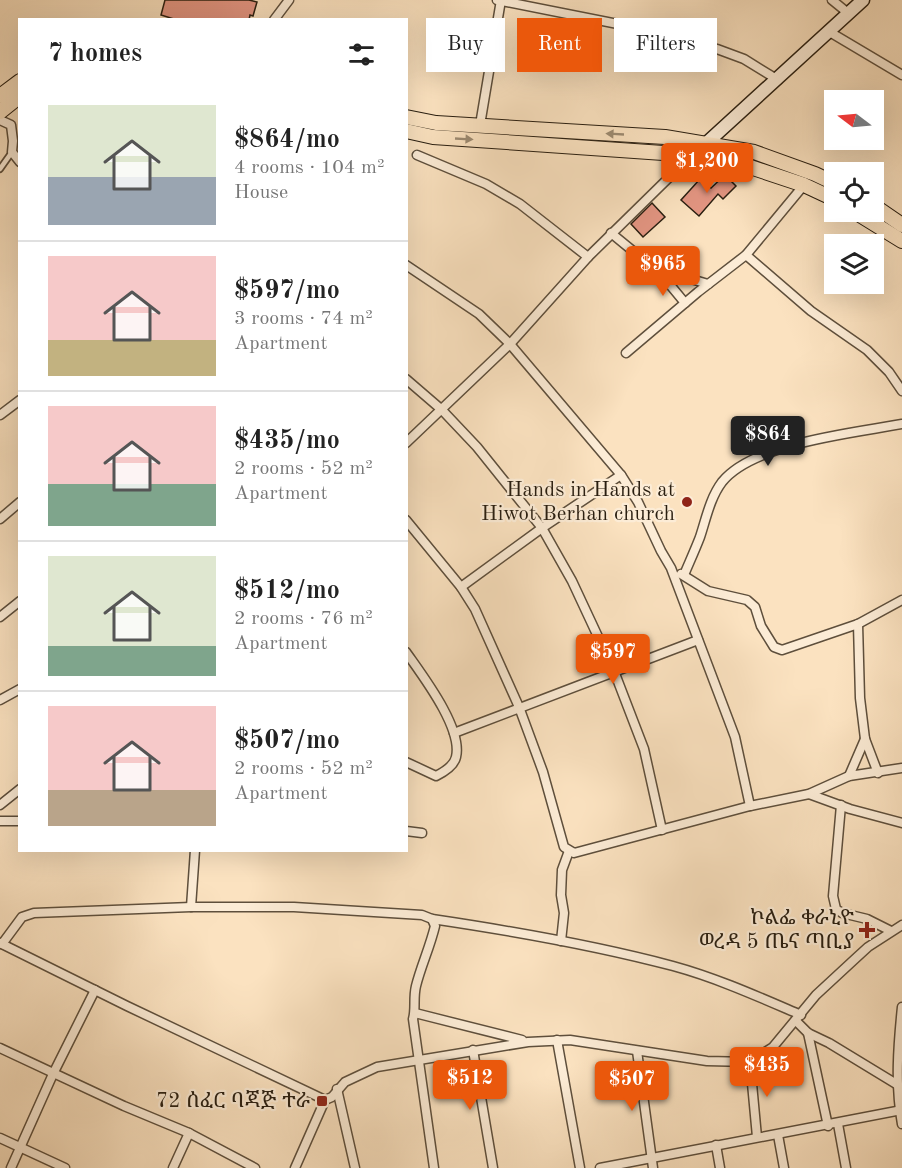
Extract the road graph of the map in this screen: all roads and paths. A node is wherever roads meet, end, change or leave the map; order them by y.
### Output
1 (289, 0) edge
2 (500, 0) edge
3 (832, 0) edge
4 (863, 0) edge
5 (848, 13) junction
6 (276, 18) edge
7 (828, 31) junction
8 (902, 75) edge
9 (778, 80) junction
10 (18, 82) edge
11 (0, 96) edge
12 (18, 98) edge
13 (0, 112) edge
14 (408, 117) edge
15 (0, 120) edge
16 (480, 125) junction
17 (408, 131) edge
18 (707, 143) junction
19 (12, 152) junction
20 (417, 155) dead end
21 (692, 155) junction
22 (18, 160) edge
23 (0, 169) edge
24 (824, 178) edge
25 (804, 185) junction
26 (824, 194) edge
27 (884, 213) edge
28 (874, 222) edge
29 (902, 225) edge
30 (611, 233) junction
31 (902, 241) edge
32 (746, 255) junction
33 (588, 257) junction
34 (408, 266) edge
35 (661, 274) junction
36 (708, 284) junction
37 (685, 303) junction
38 (510, 344) junction
39 (626, 353) dead end
40 (408, 381) edge
41 (902, 391) edge
42 (18, 402) edge
43 (442, 410) junction
44 (0, 415) edge
45 (902, 424) edge
46 (408, 441) edge
47 (621, 475) junction
48 (18, 504) edge
49 (0, 519) edge
50 (408, 522) edge
51 (542, 528) junction
52 (414, 529) junction
53 (408, 535) edge
54 (671, 568) junction
55 (684, 575) junction
56 (461, 587) junction
57 (902, 600) edge
58 (18, 603) edge
59 (0, 617) edge
60 (858, 624) junction
61 (698, 640) junction
62 (408, 655) edge
63 (408, 667) edge
64 (420, 671) junction
65 (614, 671) junction
66 (18, 690) edge
67 (0, 700) edge
68 (519, 707) junction
69 (454, 733) junction
70 (865, 739) junction
71 (408, 763) edge
72 (902, 768) edge
73 (878, 773) junction
74 (849, 776) junction
75 (18, 791) edge
76 (809, 794) junction
77 (840, 805) junction
78 (0, 806) edge
79 (750, 806) junction
80 (0, 821) edge
81 (18, 821) edge
82 (902, 823) edge
83 (662, 830) junction
84 (408, 831) edge
85 (422, 833) dead end
86 (568, 851) junction
87 (195, 852) edge
88 (190, 907) junction
89 (432, 919) junction
90 (902, 925) edge
91 (891, 931) junction
92 (561, 941) junction
93 (1, 944) edge
94 (95, 990) junction
95 (902, 1007) edge
96 (415, 1013) junction
97 (798, 1018) junction
98 (808, 1033) junction
99 (557, 1040) junction
100 (528, 1042) junction
101 (0, 1048) edge
102 (473, 1050) junction
103 (637, 1051) junction
104 (418, 1060) junction
105 (750, 1062) junction
106 (53, 1074) junction
107 (898, 1085) junction
108 (337, 1089) junction
109 (325, 1100) junction
110 (901, 1110) edge
111 (838, 1124) junction
112 (902, 1124) edge
113 (828, 1125) junction
114 (189, 1133) junction
115 (778, 1135) junction
116 (757, 1137) junction
117 (0, 1138) edge
118 (716, 1145) junction
119 (20, 1147) junction
120 (652, 1163) edge
121 (11, 1168) edge
122 (65, 1168) edge
123 (173, 1168) edge
124 (255, 1168) edge
125 (295, 1168) edge
126 (355, 1168) edge
127 (434, 1168) edge
128 (493, 1168) edge
129 (580, 1168) edge
130 (600, 1168) edge
131 (720, 1168) edge
132 (784, 1168) edge
133 (846, 1168) edge

1 - 6 street
2 - 9 street
2 - 16 street
3 - 5 street
4 - 5 street
5 - 7 street
7 - 8 street
7 - 9 street
9 - 18 street
10 - 11 main road
12 - 13 main road
14 - 16 main road
15 - 19 street
18 -> 16 main road
17 -> 21 main road
18 - 21 street
18 - 24 main road
19 - 22 street
19 - 23 lane
20 - 33 street
21 - 25 main road
21 - 30 street
25 - 26 main road
25 - 32 street
27 - 29 main road
28 - 31 main road
30 - 33 street
30 - 35 street
32 - 36 street
32 - 41 street
33 - 38 street
34 - 38 street
35 - 36 street
35 - 37 street
36 - 37 street
37 - 39 street
38 - 43 street
38 - 47 street
40 - 43 street
42 - 44 street
43 - 46 street
43 - 51 street
45 - 55 street
47 - 51 street
47 - 54 street
48 - 49 street
50 - 52 street
51 - 56 street
51 - 65 street
52 - 53 street
52 - 56 street
54 - 55 street
54 - 61 street
55 - 60 street
56 - 68 street
57 - 60 street
58 - 59 street
60 - 70 street
61 - 65 street
61 - 79 street
62 - 64 street
63 - 64 street
64 - 69 street
65 - 68 street
65 - 83 street
66 - 67 street
68 - 69 street
68 - 86 street
69 - 71 street
70 - 73 street
70 - 74 street
72 - 73 street
73 - 74 street
74 - 76 street
75 - 78 street
76 - 77 street
76 - 79 street
77 - 82 street
77 - 91 street
79 - 83 street
80 - 81 street
83 - 86 street
84 - 85 street
86 - 92 street
87 - 88 street
88 - 89 street
88 - 93 street
89 - 92 street
89 - 96 street
90 - 91 street
91 - 97 street
92 - 97 street
93 - 94 street
94 - 106 street
94 - 109 street
95 - 107 street
96 - 100 street
96 - 104 street
97 - 98 street
97 - 105 street
98 - 107 street
98 - 113 street
99 - 100 street
99 - 103 street
99 - 129 street
100 - 102 street
101 - 106 street
102 - 104 street
102 - 128 street
103 - 105 street
103 - 120 street
104 - 108 street
104 - 127 street
105 - 116 street
106 - 114 street
106 - 119 street
107 - 110 street
108 - 109 street
108 - 126 street
109 - 125 street
110 - 111 street
110 - 112 street
111 - 113 street
111 - 133 street
113 - 115 street
114 - 123 street
114 - 124 street
115 - 116 street
115 - 132 street
116 - 118 street
117 - 119 street
118 - 120 street
118 - 131 street
119 - 121 street
119 - 122 street
120 - 130 street

